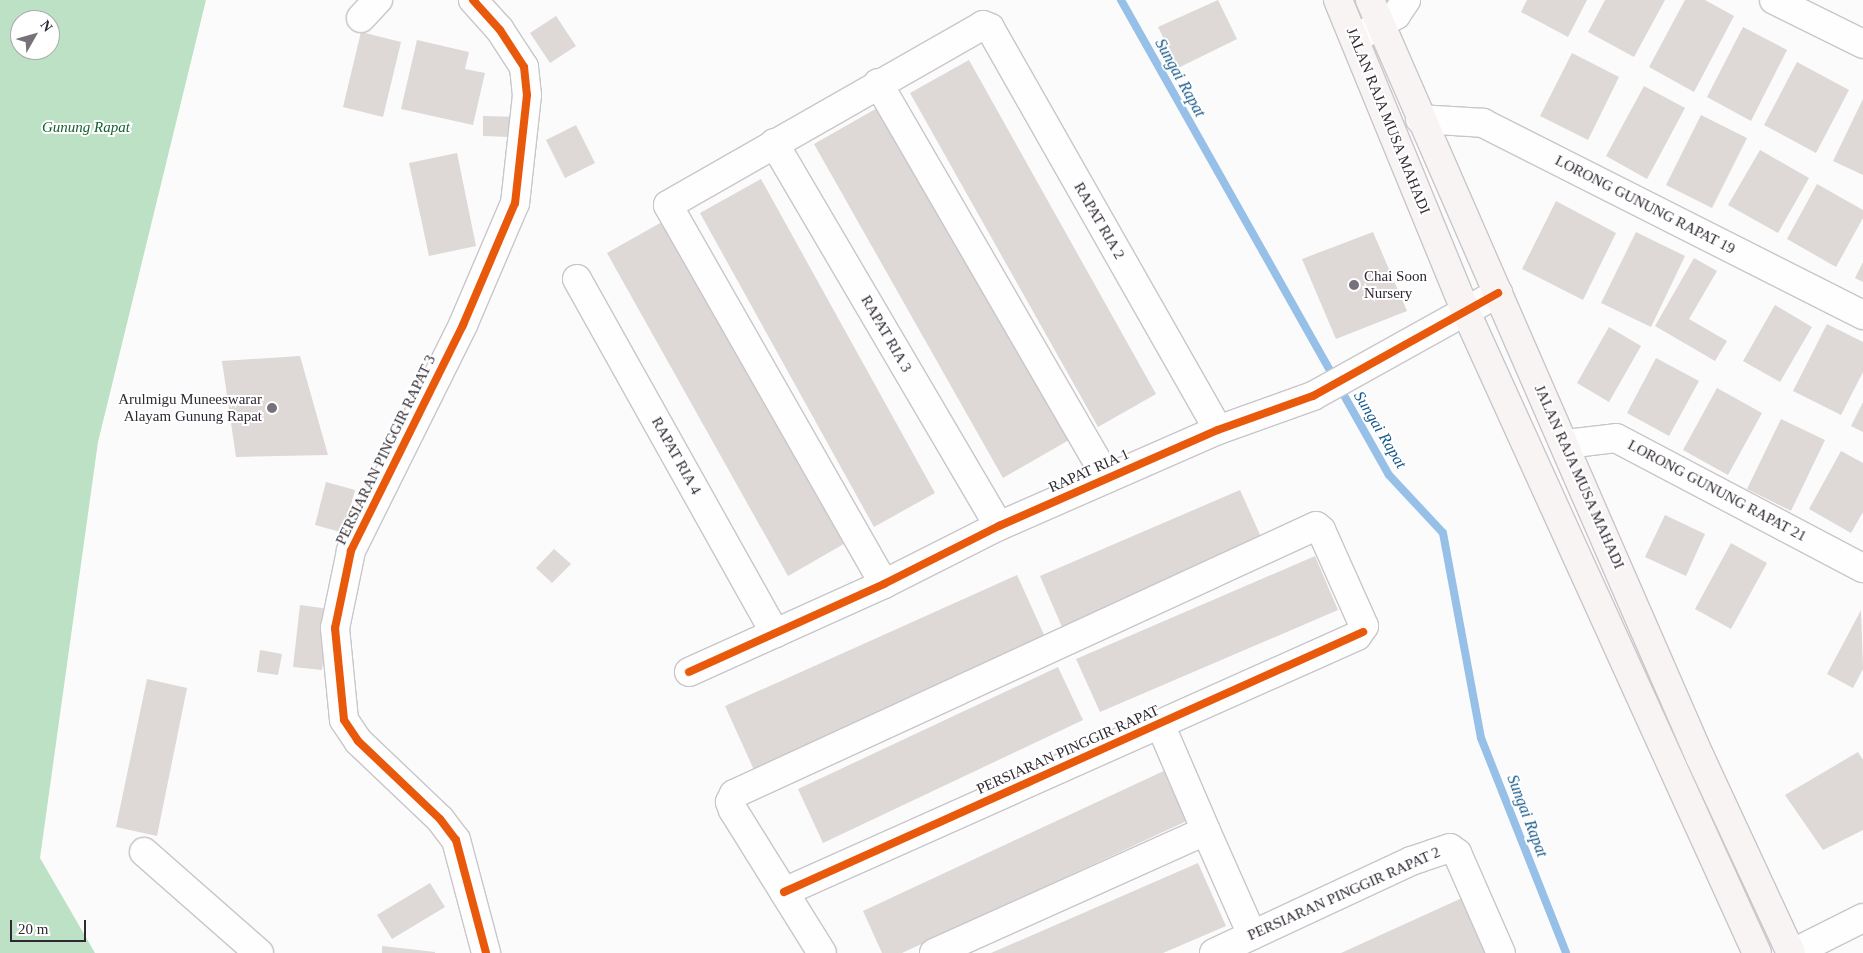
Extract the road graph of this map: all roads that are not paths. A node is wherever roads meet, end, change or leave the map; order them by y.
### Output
1 (473, 0) edge
2 (1338, 0) edge
3 (1370, 0) edge
4 (1406, 0) edge
5 (1774, 0) edge
6 (1381, 26) junction
7 (1355, 39) junction
8 (1863, 44) edge
9 (878, 83) junction
10 (1420, 119) junction
11 (774, 143) junction
12 (576, 279) dead end
13 (1498, 293) junction
14 (1465, 310) junction
15 (1863, 315) edge
16 (1218, 430) junction
17 (1566, 444) junction
18 (1107, 478) junction
19 (999, 526) junction
20 (1863, 568) edge
21 (884, 584) junction
22 (775, 634) junction
23 (689, 672) dead end
24 (1160, 724) junction
25 (1206, 831) junction
26 (144, 852) dead end
27 (784, 892) junction
28 (1863, 918) edge
29 (1252, 935) junction
30 (259, 953) edge
31 (486, 953) edge
32 (822, 953) edge
33 (934, 953) edge
34 (1214, 953) edge
35 (1501, 953) edge
36 (1757, 953) edge
37 (1792, 953) edge

1 - 31 street, PERSIARAN PINGGIR RAPAT 3
2 - 7 main road, JALAN RAJA MUSA MAHADI
3 - 6 main road, JALAN RAJA MUSA MAHADI
4 - 6 street
5 - 8 street
6 - 7 street
6 - 10 main road, JALAN RAJA MUSA MAHADI
7 - 14 main road, JALAN RAJA MUSA MAHADI
9 - 11 street
9 - 16 street, RAPAT RIA 2
9 - 18 street
10 - 13 main road, JALAN RAJA MUSA MAHADI
10 - 15 street, LORONG GUNUNG RAPAT 19
11 - 19 street, RAPAT RIA 3
11 - 21 street
12 - 22 street, RAPAT RIA 4
13 - 14 street, RAPAT RIA 1
13 - 17 main road, JALAN RAJA MUSA MAHADI
14 - 16 street, RAPAT RIA 1
14 - 36 main road, JALAN RAJA MUSA MAHADI
16 - 18 street, RAPAT RIA 1
17 - 20 street, LORONG GUNUNG RAPAT 21
17 - 37 main road, JALAN RAJA MUSA MAHADI
18 - 19 street, RAPAT RIA 1
19 - 21 street, RAPAT RIA 1
21 - 22 street, RAPAT RIA 1
22 - 23 street, RAPAT RIA 1
24 - 25 street
24 - 27 street, PERSIARAN PINGGIR RAPAT
24 - 27 street, PERSIARAN PINGGIR RAPAT
25 - 29 street
25 - 33 street
26 - 30 street
27 - 32 street
28 - 37 street
29 - 34 street, PERSIARAN PINGGIR RAPAT 2
29 - 35 street, PERSIARAN PINGGIR RAPAT 2

